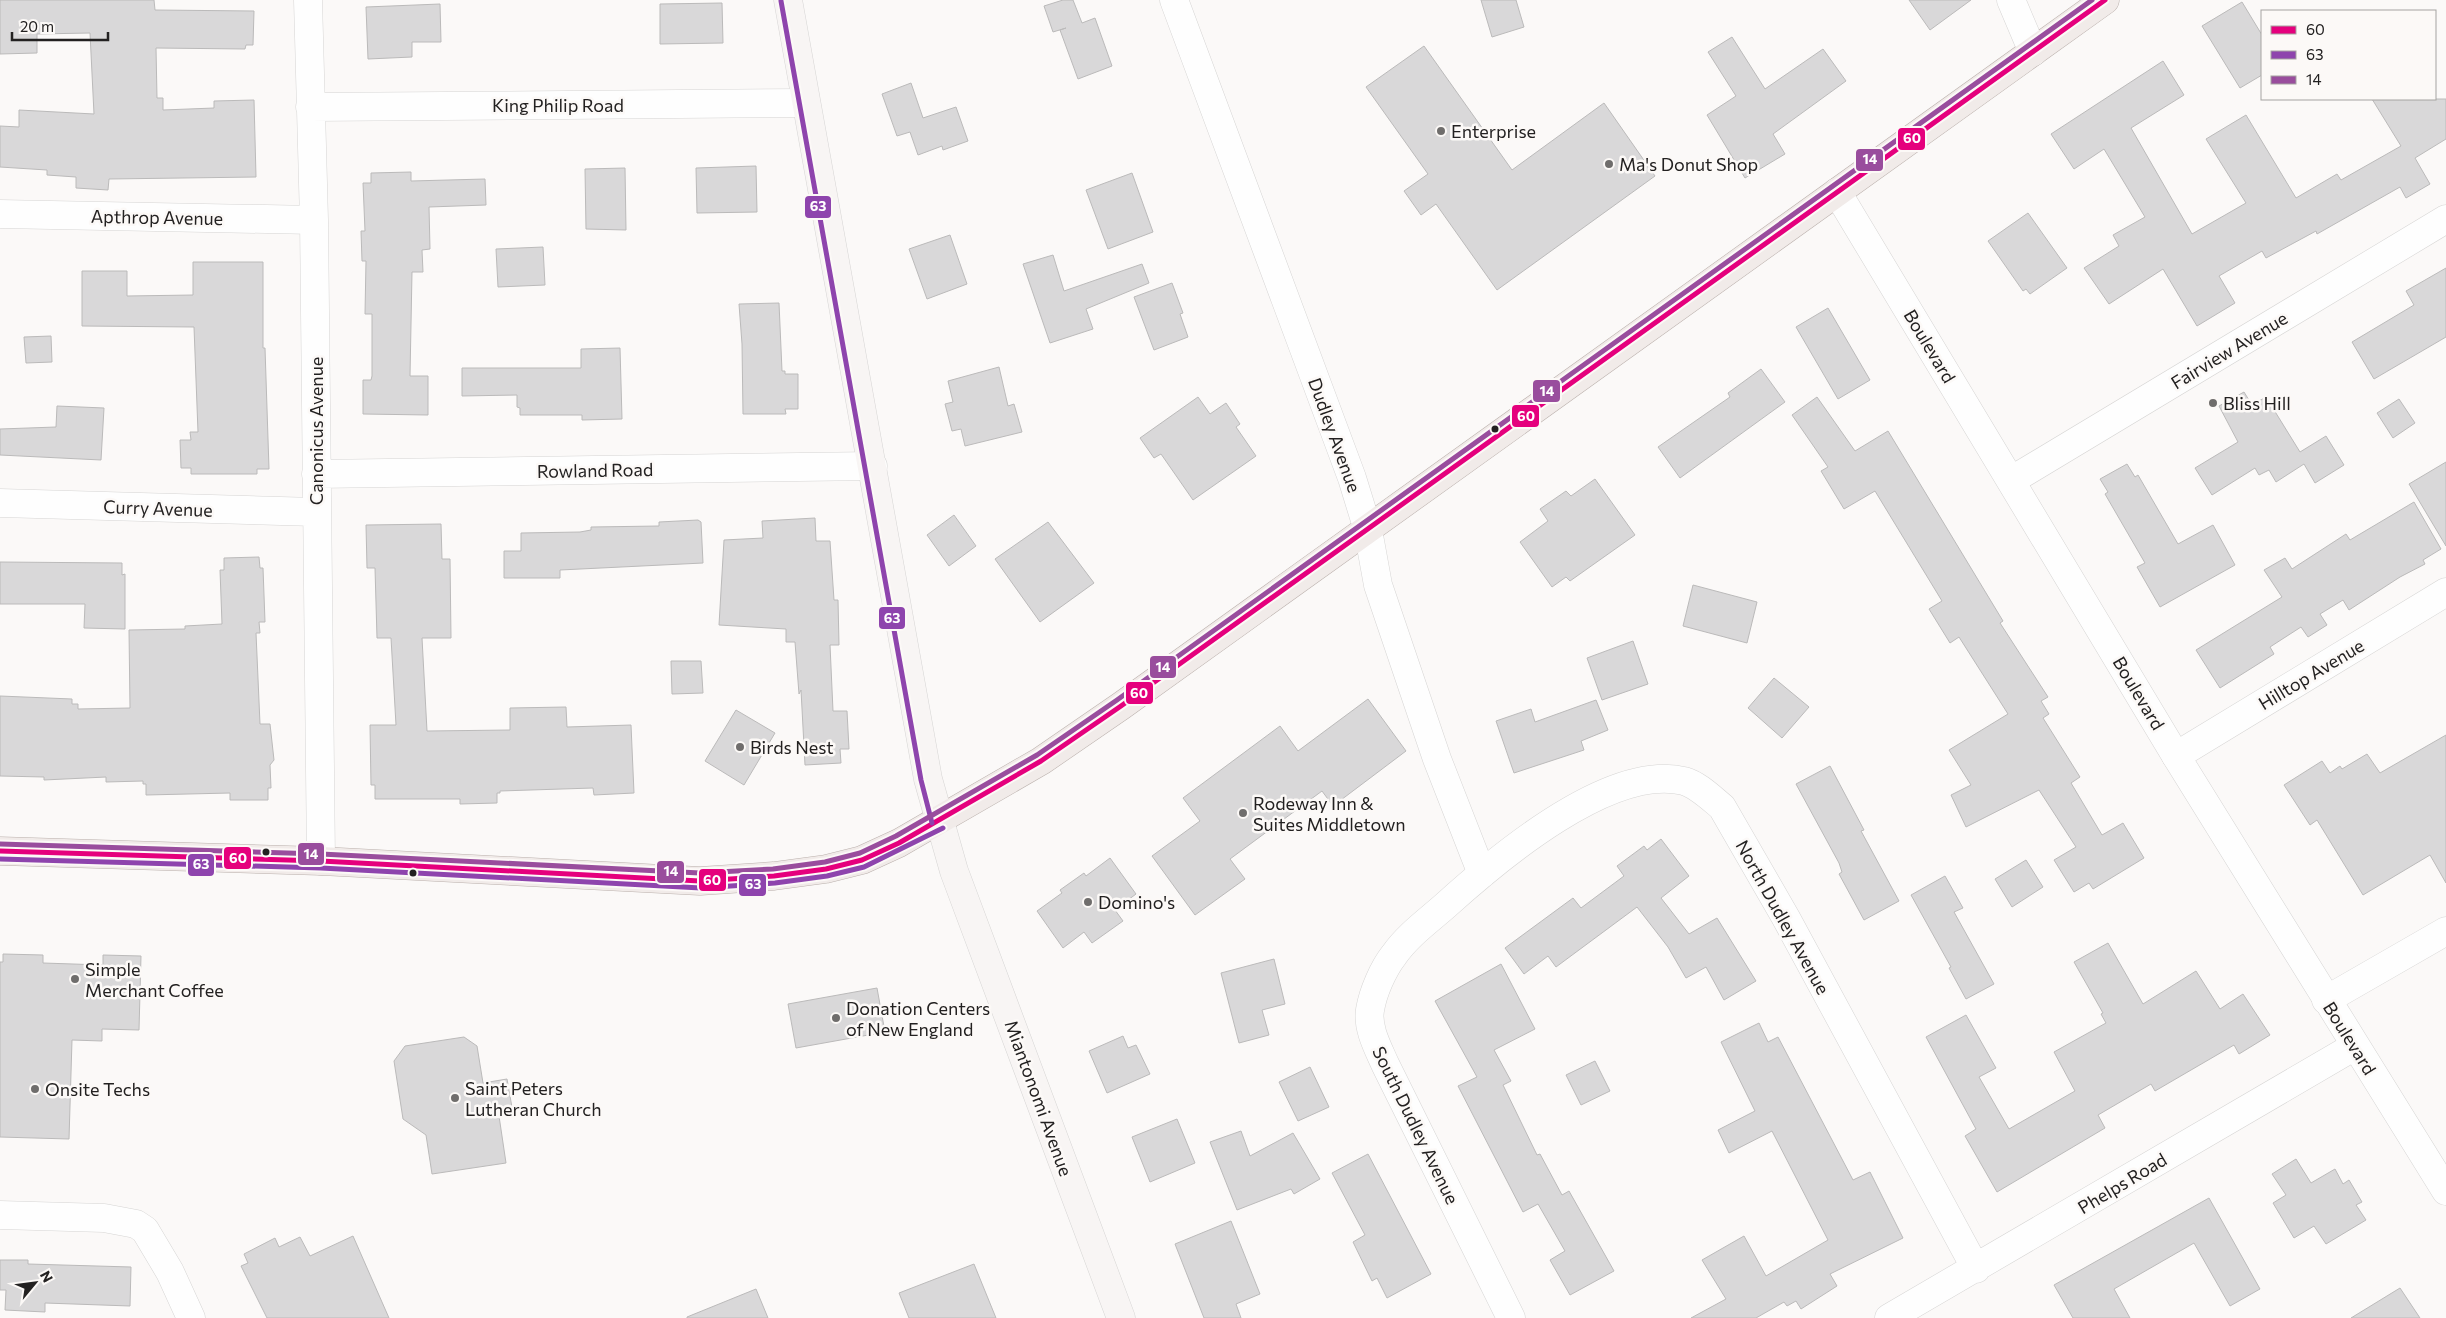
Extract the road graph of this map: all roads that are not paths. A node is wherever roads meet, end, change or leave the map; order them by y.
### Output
1 (308, 0) edge
2 (788, 0) edge
3 (1174, 0) edge
4 (2011, 0) edge
5 (2105, 0) edge
6 (2033, 52) junction
7 (806, 104) junction
8 (310, 107) junction
9 (1837, 192) junction
10 (0, 214) edge
11 (2446, 219) edge
12 (314, 220) junction
13 (873, 466) junction
14 (316, 474) junction
15 (2012, 480) junction
16 (0, 503) edge
17 (316, 512) junction
18 (1368, 530) junction
19 (2446, 592) edge
20 (2176, 756) junction
21 (939, 821) junction
22 (0, 851) edge
23 (321, 861) junction
24 (1482, 874) junction
25 (2446, 931) edge
26 (2326, 1000) junction
27 (2355, 1046) junction
28 (2446, 1191) edge
29 (0, 1214) edge
30 (1976, 1269) junction
31 (191, 1318) edge
32 (1121, 1318) edge
33 (1511, 1318) edge
34 (1889, 1318) edge

1 - 8 street, Canonicus Avenue
2 - 7 main road, Miantonomi Avenue
3 - 18 street, Dudley Avenue
4 - 6 street
5 - 6 main road
6 - 9 main road
7 - 8 street, King Philip Road
7 - 13 main road, Miantonomi Avenue
8 - 12 street, Canonicus Avenue
9 - 15 street, Boulevard
9 - 18 main road
10 - 12 street, Apthrop Avenue
11 - 15 street, Fairview Avenue
12 - 14 street, Canonicus Avenue
13 - 14 street, Rowland Road
13 - 21 main road, Miantonomi Avenue
14 - 17 street, Canonicus Avenue
15 - 20 street, Boulevard
16 - 17 street, Curry Avenue
17 - 23 street, Canonicus Avenue
18 - 21 main road
18 - 24 street, Dudley Avenue
19 - 20 street, Hilltop Avenue
20 - 26 street, Boulevard
21 - 23 main road
21 - 32 main road, Miantonomi Avenue
22 - 23 main road
24 - 30 street, North Dudley Avenue
24 - 33 street, South Dudley Avenue
25 - 26 street
26 - 27 street, Boulevard
27 - 28 street, Boulevard
27 - 30 street, Phelps Road
29 - 31 street
30 - 34 street, Phelps Road

